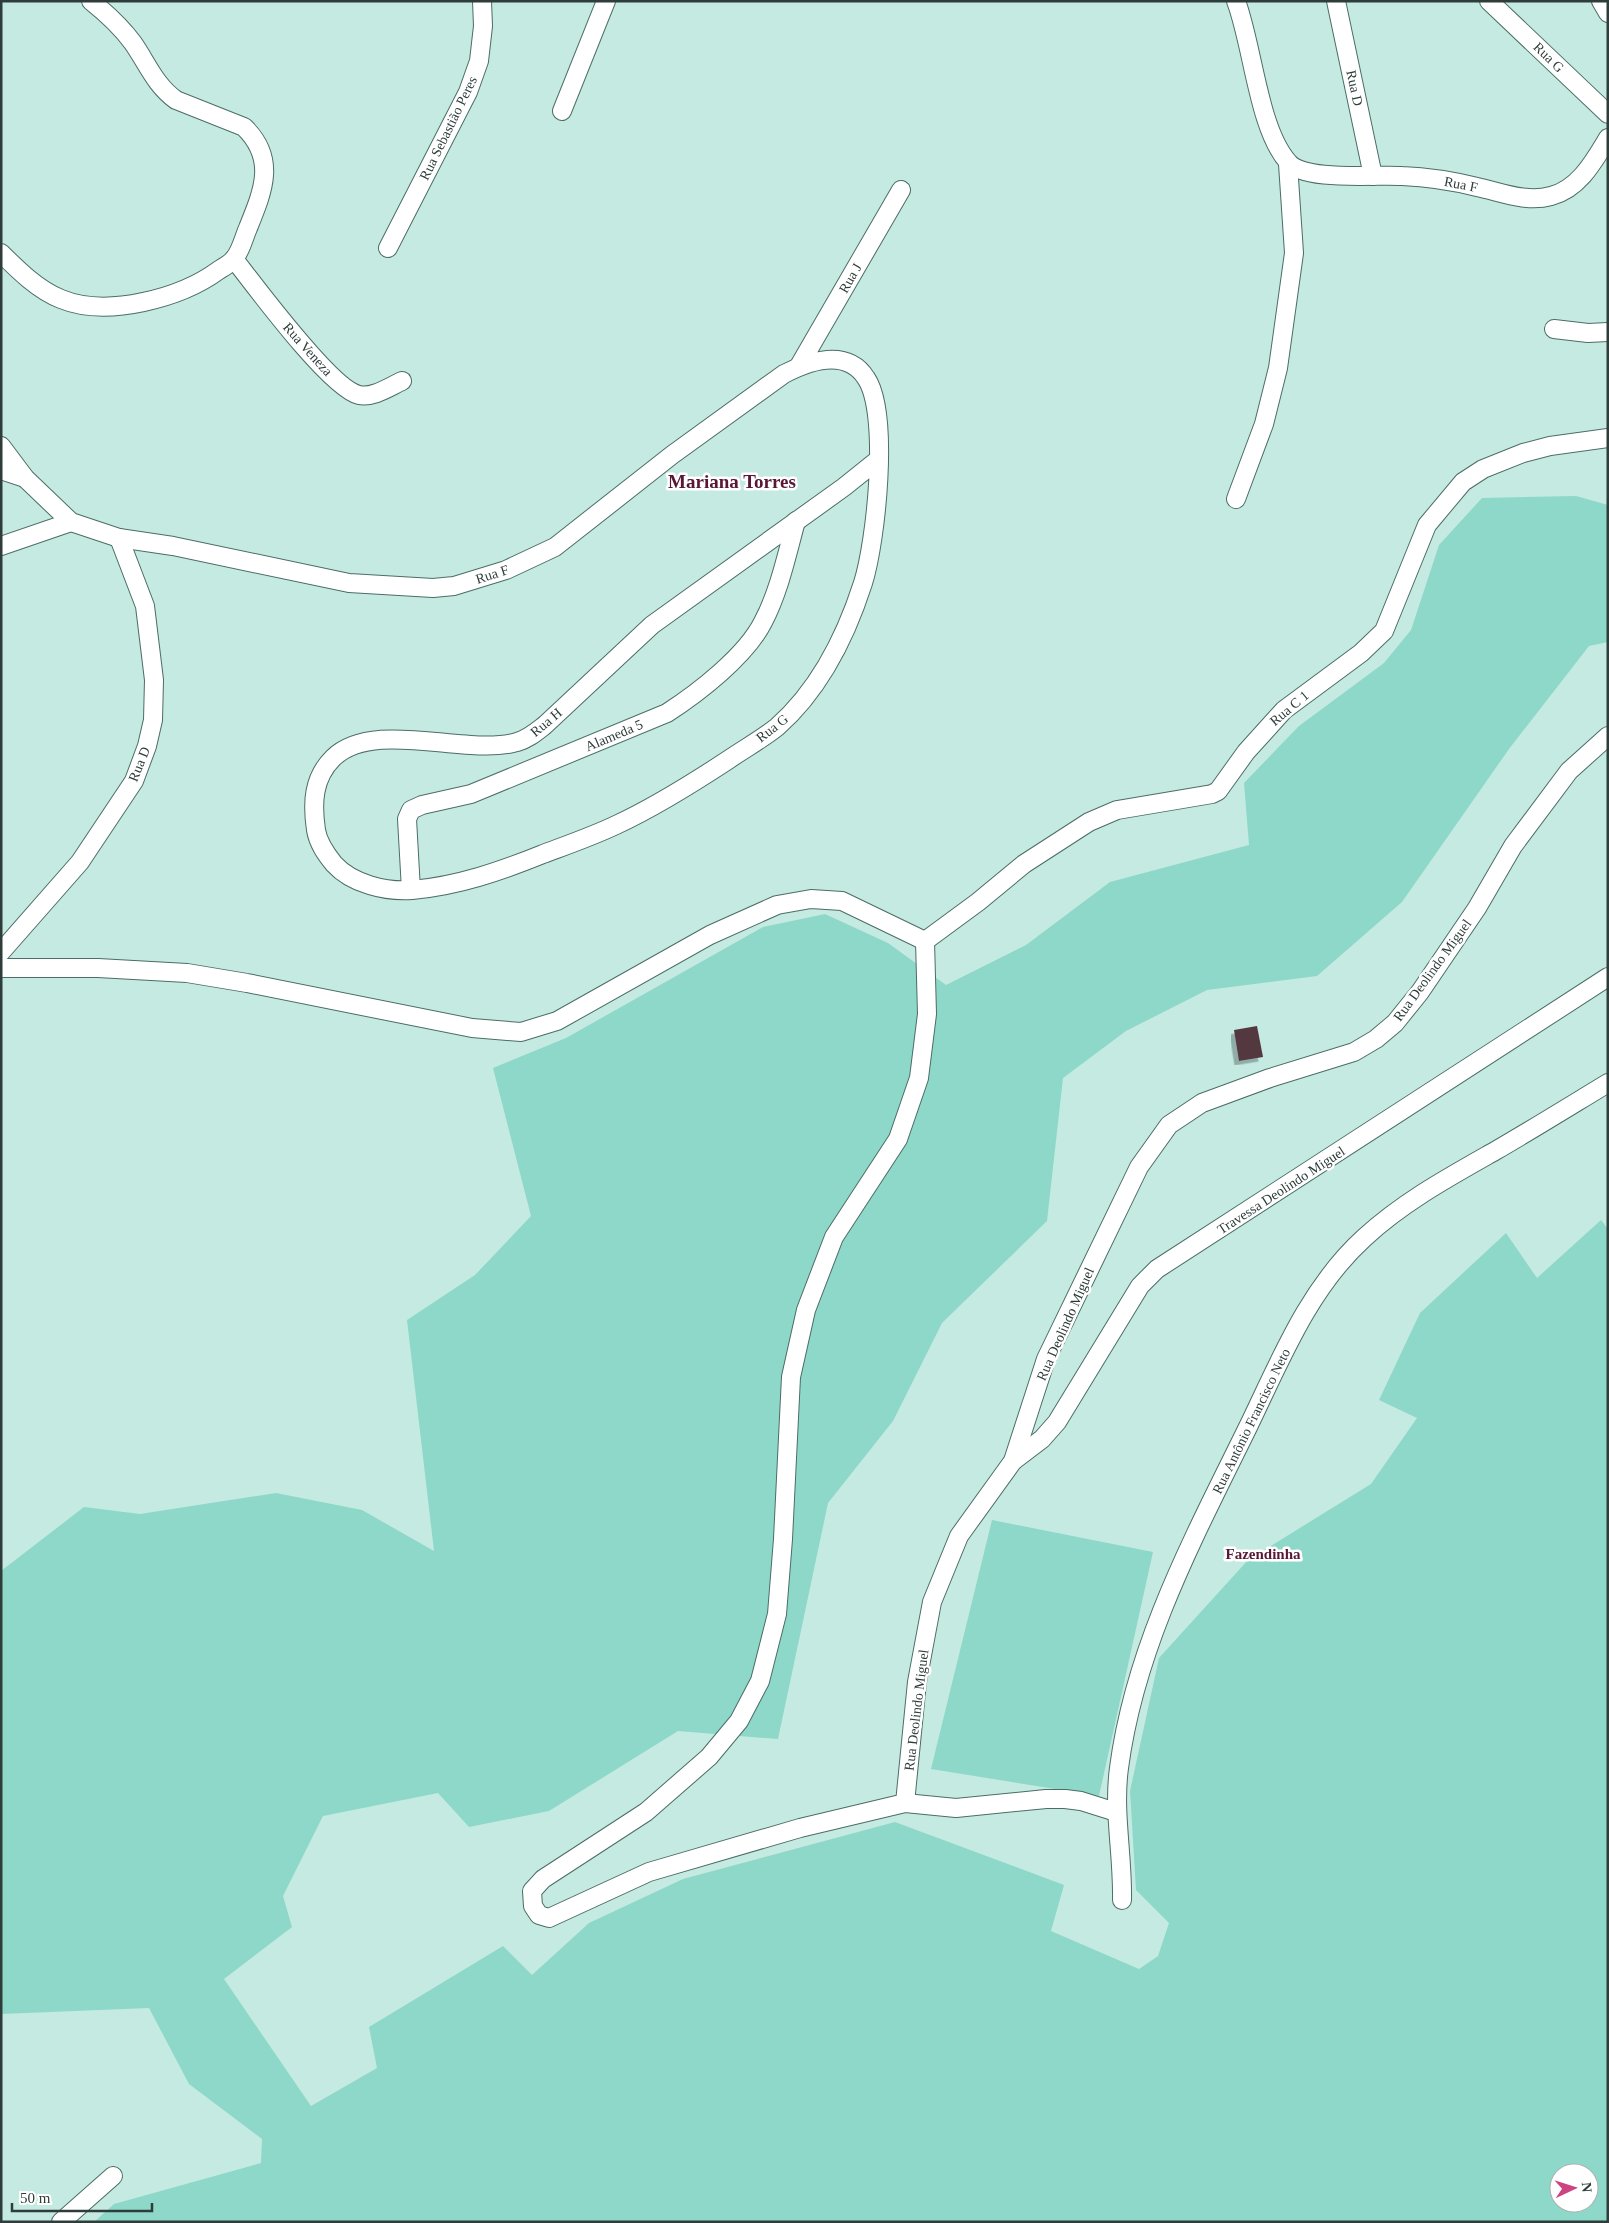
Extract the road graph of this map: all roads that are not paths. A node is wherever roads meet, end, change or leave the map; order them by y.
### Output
1 (91, 1) edge
2 (482, 1) edge
3 (606, 1) edge
4 (1236, 1) edge
5 (1336, 1) edge
6 (1489, 1) edge
7 (1601, 1) edge
8 (1608, 13) edge
9 (562, 111) dead end
10 (1608, 114) edge
11 (1608, 138) edge
12 (1288, 164) junction
13 (1373, 176) junction
14 (901, 190) dead end
15 (388, 248) dead end
16 (1, 253) edge
17 (234, 259) junction
18 (1554, 329) dead end
19 (1608, 332) edge
20 (799, 366) junction
21 (853, 366) joint
22 (402, 381) dead end
23 (1608, 438) edge
24 (1, 446) edge
25 (879, 459) junction
26 (1, 470) edge
27 (25, 478) junction
28 (1236, 499) dead end
29 (796, 521) junction
30 (71, 522) junction
31 (118, 538) junction
32 (1, 546) edge
33 (1608, 736) edge
34 (411, 890) junction
35 (925, 941) junction
36 (1, 952) edge
37 (1, 968) edge
38 (1608, 977) edge
39 (1608, 1083) edge
40 (1013, 1461) junction
41 (904, 1803) junction
42 (1116, 1812) junction
43 (1122, 1900) dead end
44 (113, 2176) dead end
45 (61, 2222) edge

1 - 17 street
2 - 15 street, Rua Sebastião Peres
3 - 9 street
4 - 12 street
5 - 13 street, Rua D
6 - 10 street, Rua G
7 - 8 street
11 - 13 street, Rua F
12 - 13 street, Rua F
12 - 28 street
14 - 20 street, Rua J
16 - 17 street
17 - 22 street, Rua Veneza
18 - 19 street
20 - 21 street, Rua F
20 - 31 street, Rua F
21 - 25 street, Rua G
23 - 35 street, Rua C 1
24 - 27 street
25 - 29 street, Rua H
25 - 34 street, Rua G
26 - 27 street
27 - 30 street
29 - 34 street, Alameda 5
29 - 34 street, Rua H
30 - 31 street, Rua F
30 - 32 street
31 - 36 street, Rua D
33 - 40 street, Rua Deolindo Miguel
35 - 37 street
35 - 41 street
38 - 40 street, Travessa Deolindo Miguel
39 - 42 street, Rua Antônio Francisco Neto
40 - 41 street, Rua Deolindo Miguel
41 - 42 street
42 - 43 street, Rua Antônio Francisco Neto
44 - 45 street

